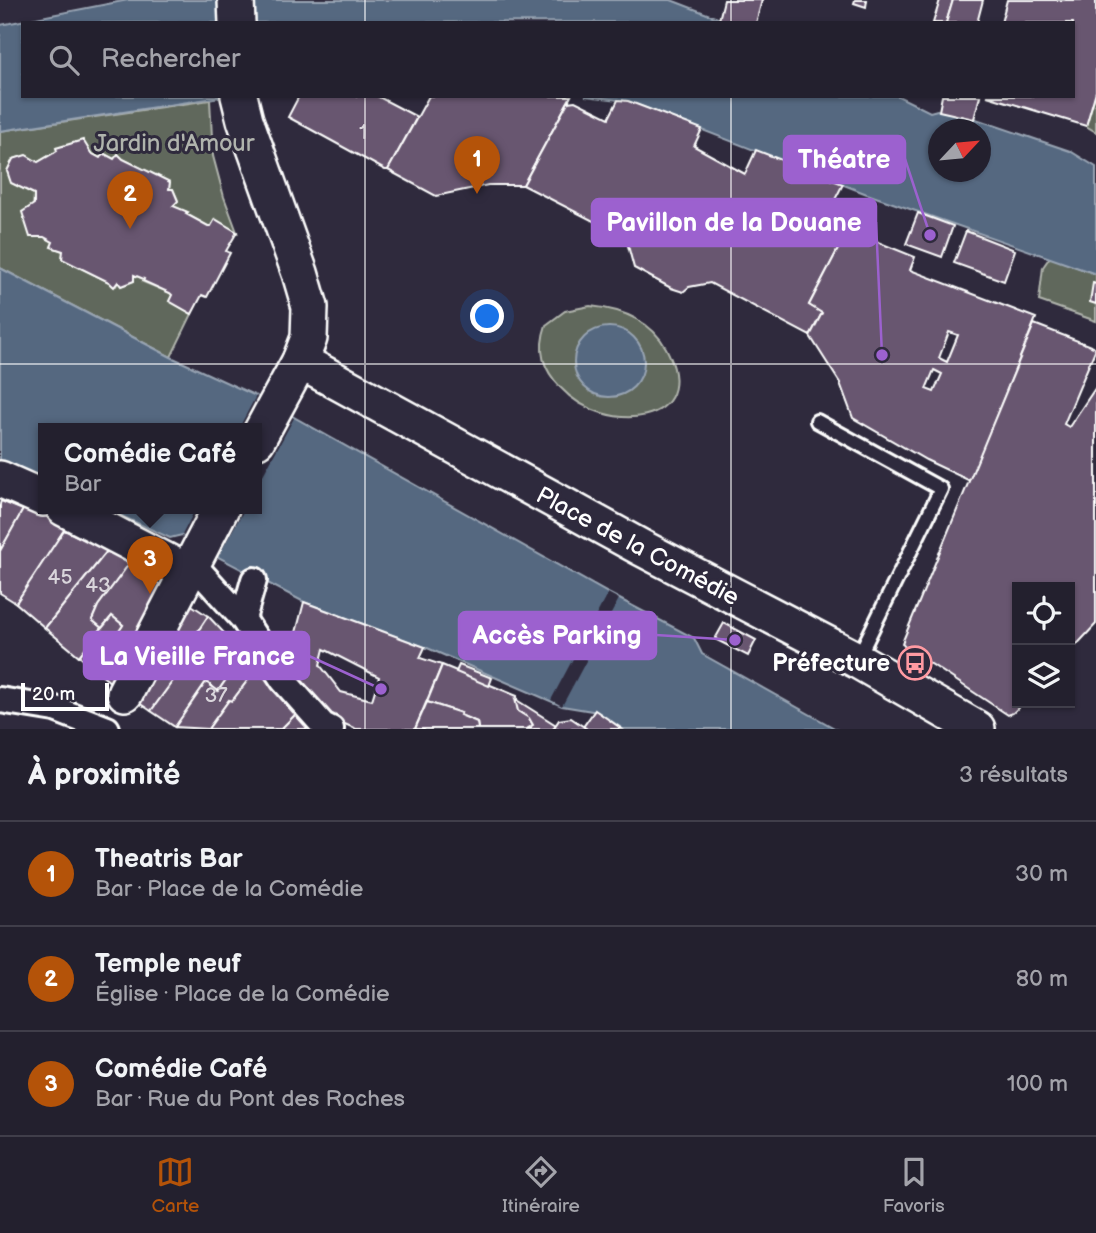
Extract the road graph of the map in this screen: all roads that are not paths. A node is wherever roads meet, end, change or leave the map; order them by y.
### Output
1 (236, 0) edge
2 (237, 21) edge
3 (240, 98) edge
4 (300, 361) junction
5 (817, 421) dead end
6 (262, 430) edge
7 (0, 479) edge
8 (38, 496) edge
9 (77, 514) edge
10 (218, 514) edge
11 (190, 568) junction
12 (254, 580) dead end
13 (243, 619) junction
14 (857, 660) junction
15 (125, 693) joint
16 (0, 700) edge
17 (109, 729) edge
18 (331, 729) edge
19 (977, 729) edge

1 - 2 street
3 - 4 street
4 - 6 street
4 - 14 street, Place de la Comédie
5 - 14 lane
7 - 8 street
9 - 11 street
10 - 11 street
11 - 13 street
11 - 15 street
12 - 13 street
13 - 18 street
14 - 19 street, Place de la Comédie
15 - 17 street
16 - 17 street

